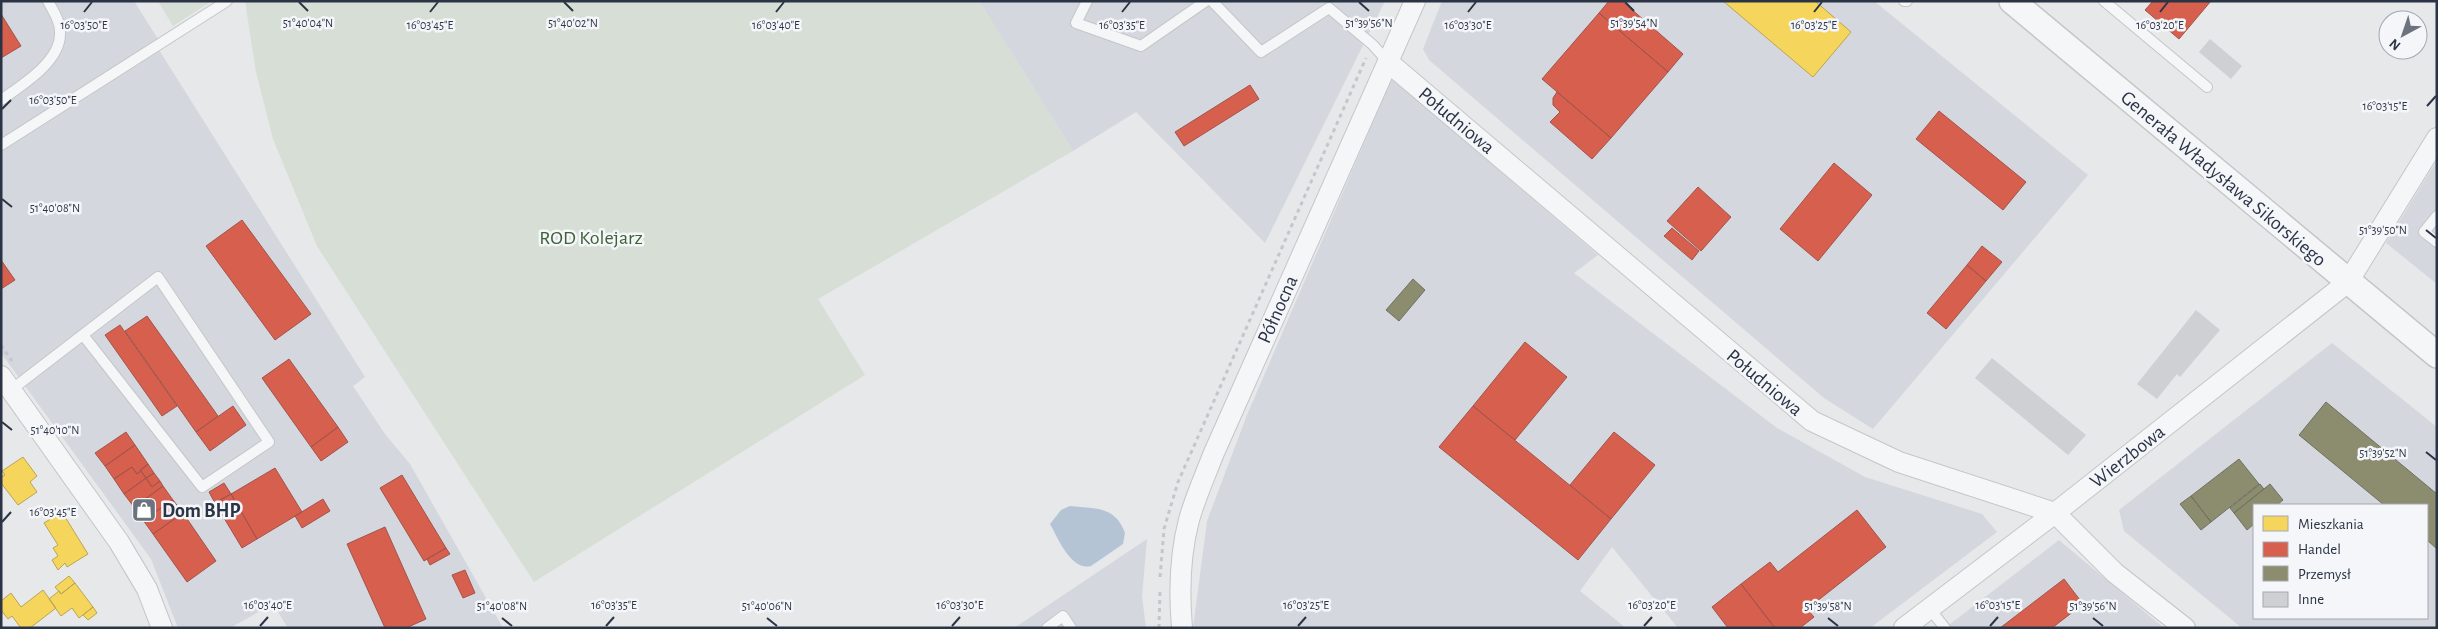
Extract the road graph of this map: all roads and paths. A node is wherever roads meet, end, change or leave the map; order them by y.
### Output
1 (48, 1) edge
2 (227, 1) edge
3 (1087, 1) edge
4 (1206, 1) edge
5 (1212, 1) edge
6 (1415, 1) edge
7 (2104, 1) edge
8 (2016, 3) edge
9 (1332, 5) edge
10 (1388, 62) junction
11 (2207, 88) dead end
12 (1, 100) edge
13 (2437, 138) edge
14 (1, 145) edge
15 (2437, 216) edge
16 (2437, 242) edge
17 (2348, 282) junction
18 (83, 335) junction
19 (2437, 355) edge
20 (6, 383) edge
21 (2055, 513) junction
22 (1929, 608) junction
23 (162, 628) edge
24 (1047, 628) edge
25 (1071, 628) edge
26 (1182, 628) edge
27 (1904, 628) edge
28 (1945, 628) edge
29 (2185, 628) edge

1 - 12 lane
2 - 14 lane
3 - 4 lane
5 - 9 lane
6 - 10 street, Północna
7 - 11 lane
8 - 17 street, Generała Władysława Sikorskiego
9 - 10 lane
10 - 21 street, Południowa
10 - 26 street, Północna
13 - 17 street
15 - 16 lane
17 - 19 street, Generała Władysława Sikorskiego
17 - 21 street, Wierzbowa
18 - 18 lane
18 - 20 lane
20 - 23 street
21 - 22 street, Wierzbowa
21 - 29 street, Południowa
22 - 27 street, Wierzbowa
22 - 28 lane
24 - 25 lane

